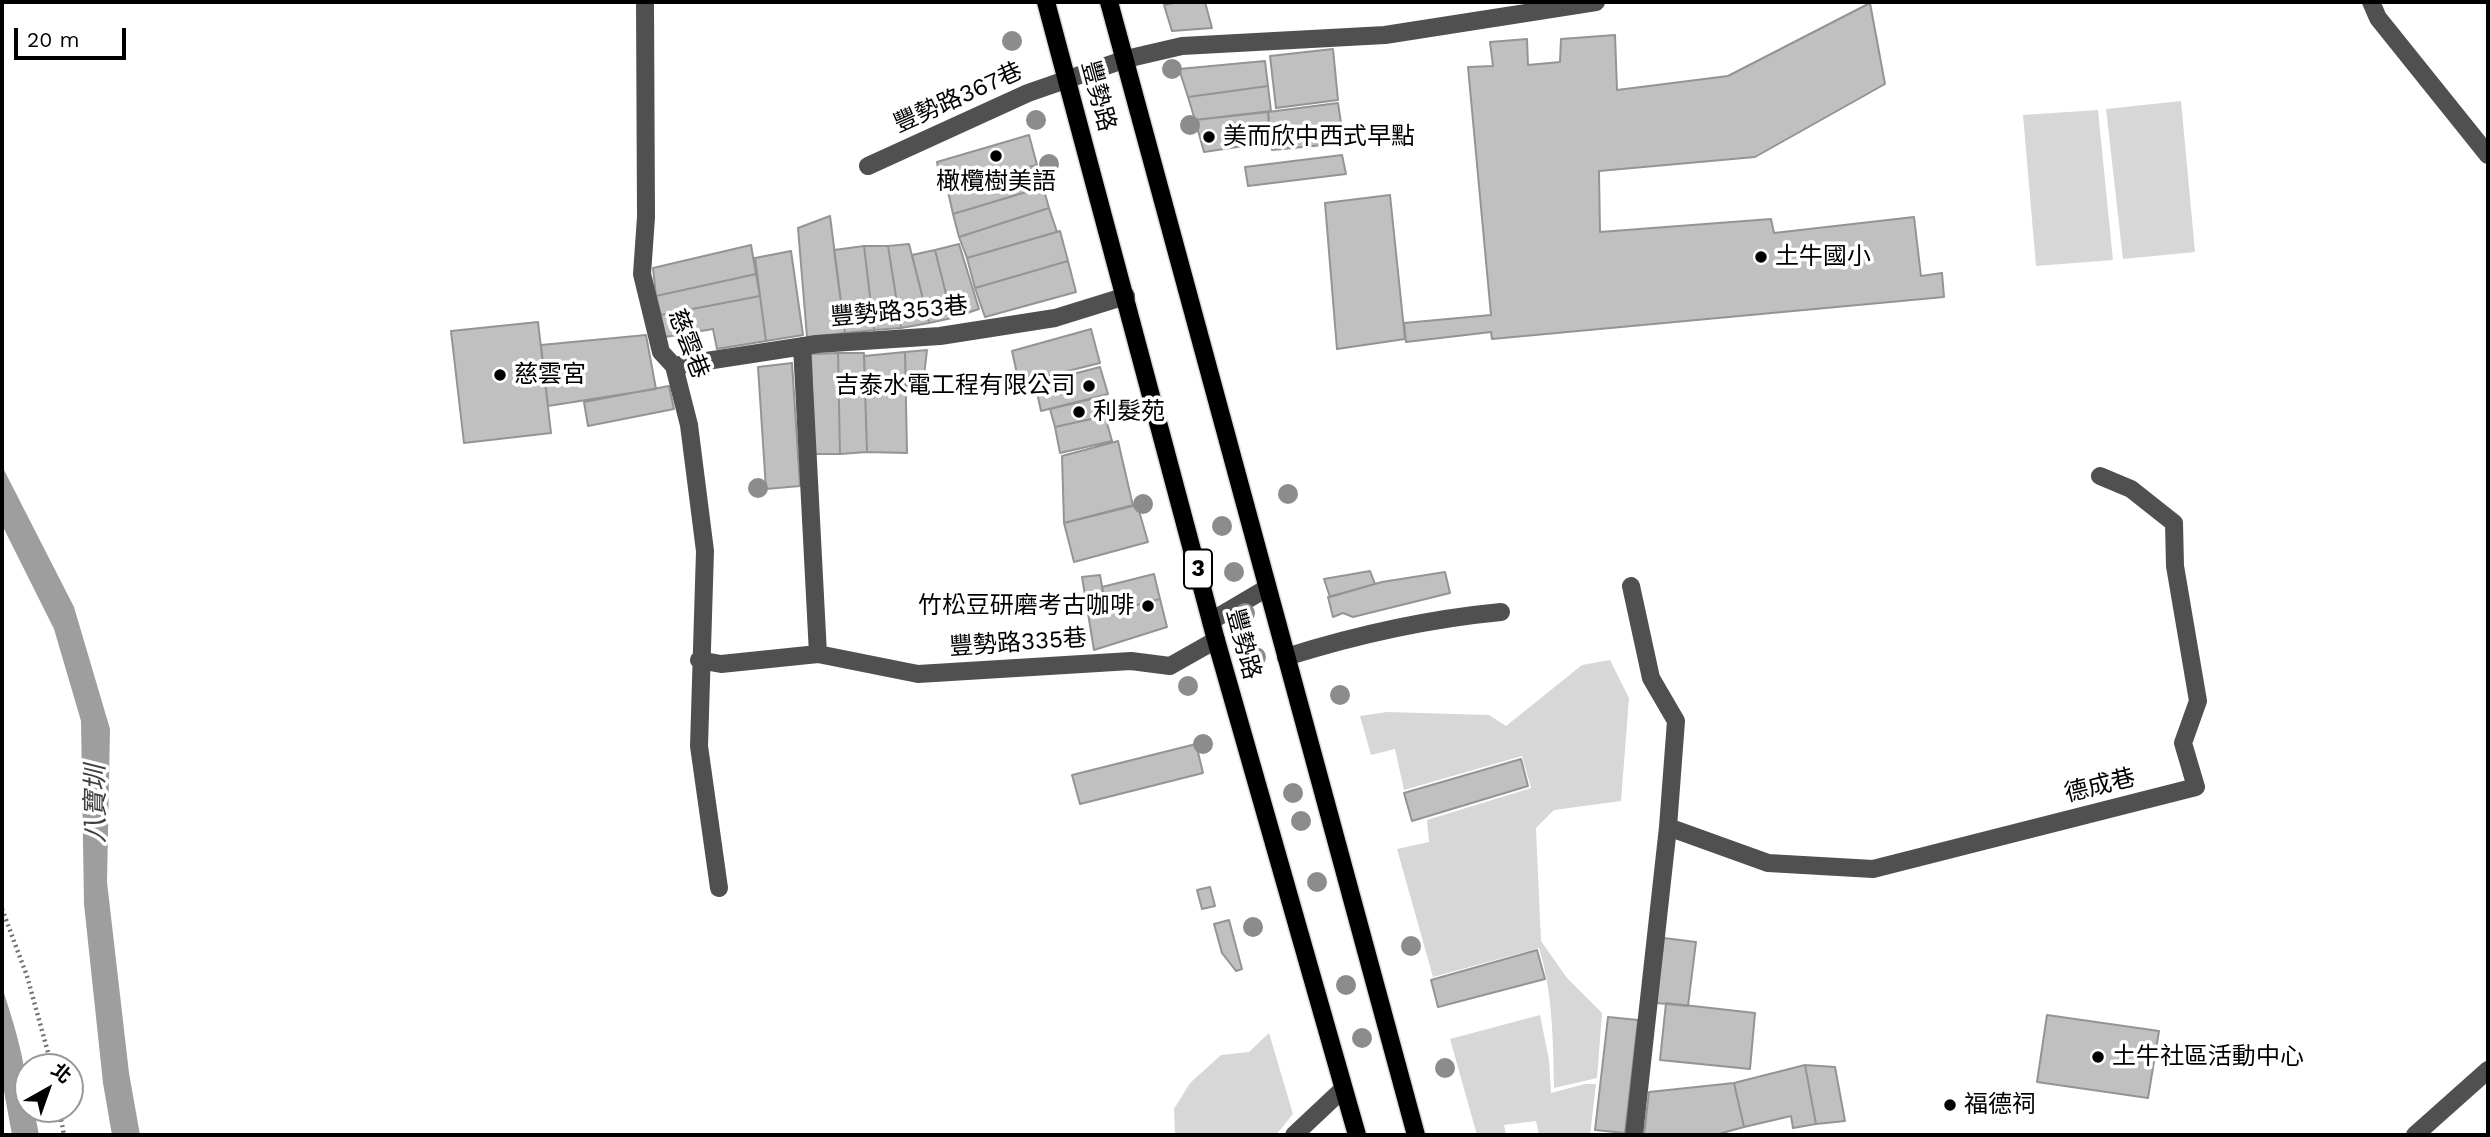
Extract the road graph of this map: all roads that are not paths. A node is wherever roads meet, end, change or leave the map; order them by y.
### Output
1 (645, 2) edge
2 (1046, 2) edge
3 (1109, 2) edge
4 (1596, 2) edge
5 (2371, 2) edge
6 (1126, 60) junction
7 (1068, 78) junction
8 (2488, 155) edge
9 (868, 166) dead end
10 (1126, 296) junction
11 (802, 346) junction
12 (674, 366) junction
13 (2099, 476) dead end
14 (1631, 586) dead end
15 (1267, 588) junction
16 (1501, 612) dead end
17 (1212, 621) junction
18 (1216, 640) junction
19 (818, 654) junction
20 (1286, 657) junction
21 (699, 660) junction
22 (1668, 827) junction
23 (719, 888) dead end
24 (2488, 1070) edge
25 (1343, 1089) junction
26 (1294, 1135) edge
27 (1357, 1135) edge
28 (1416, 1135) edge
29 (1634, 1135) edge
30 (2415, 1135) edge

1 - 12 street, 慈雲巷
2 - 7 main road, 豐勢路 / 3
3 - 6 main road, 豐勢路
4 - 6 street, 豐勢路367巷
5 - 8 street
6 - 7 street, 豐勢路367巷
6 - 15 main road, 豐勢路
7 - 9 street, 豐勢路367巷
7 - 10 main road, 豐勢路 / 3
10 - 11 street, 豐勢路353巷
10 - 17 main road, 豐勢路 / 3
11 - 12 street, 豐勢路353巷
11 - 19 street
12 - 21 street, 慈雲巷
13 - 22 street, 德成巷
14 - 22 street
15 - 17 street
15 - 20 main road, 豐勢路
16 - 20 street
17 - 18 main road, 豐勢路 / 3
18 - 19 street, 豐勢路335巷
18 - 25 main road, 豐勢路 / 3
19 - 21 street
20 - 28 main road, 豐勢路
21 - 23 street, 慈雲巷
22 - 29 street
24 - 30 street
25 - 26 street
25 - 27 main road, 豐勢路 / 3

